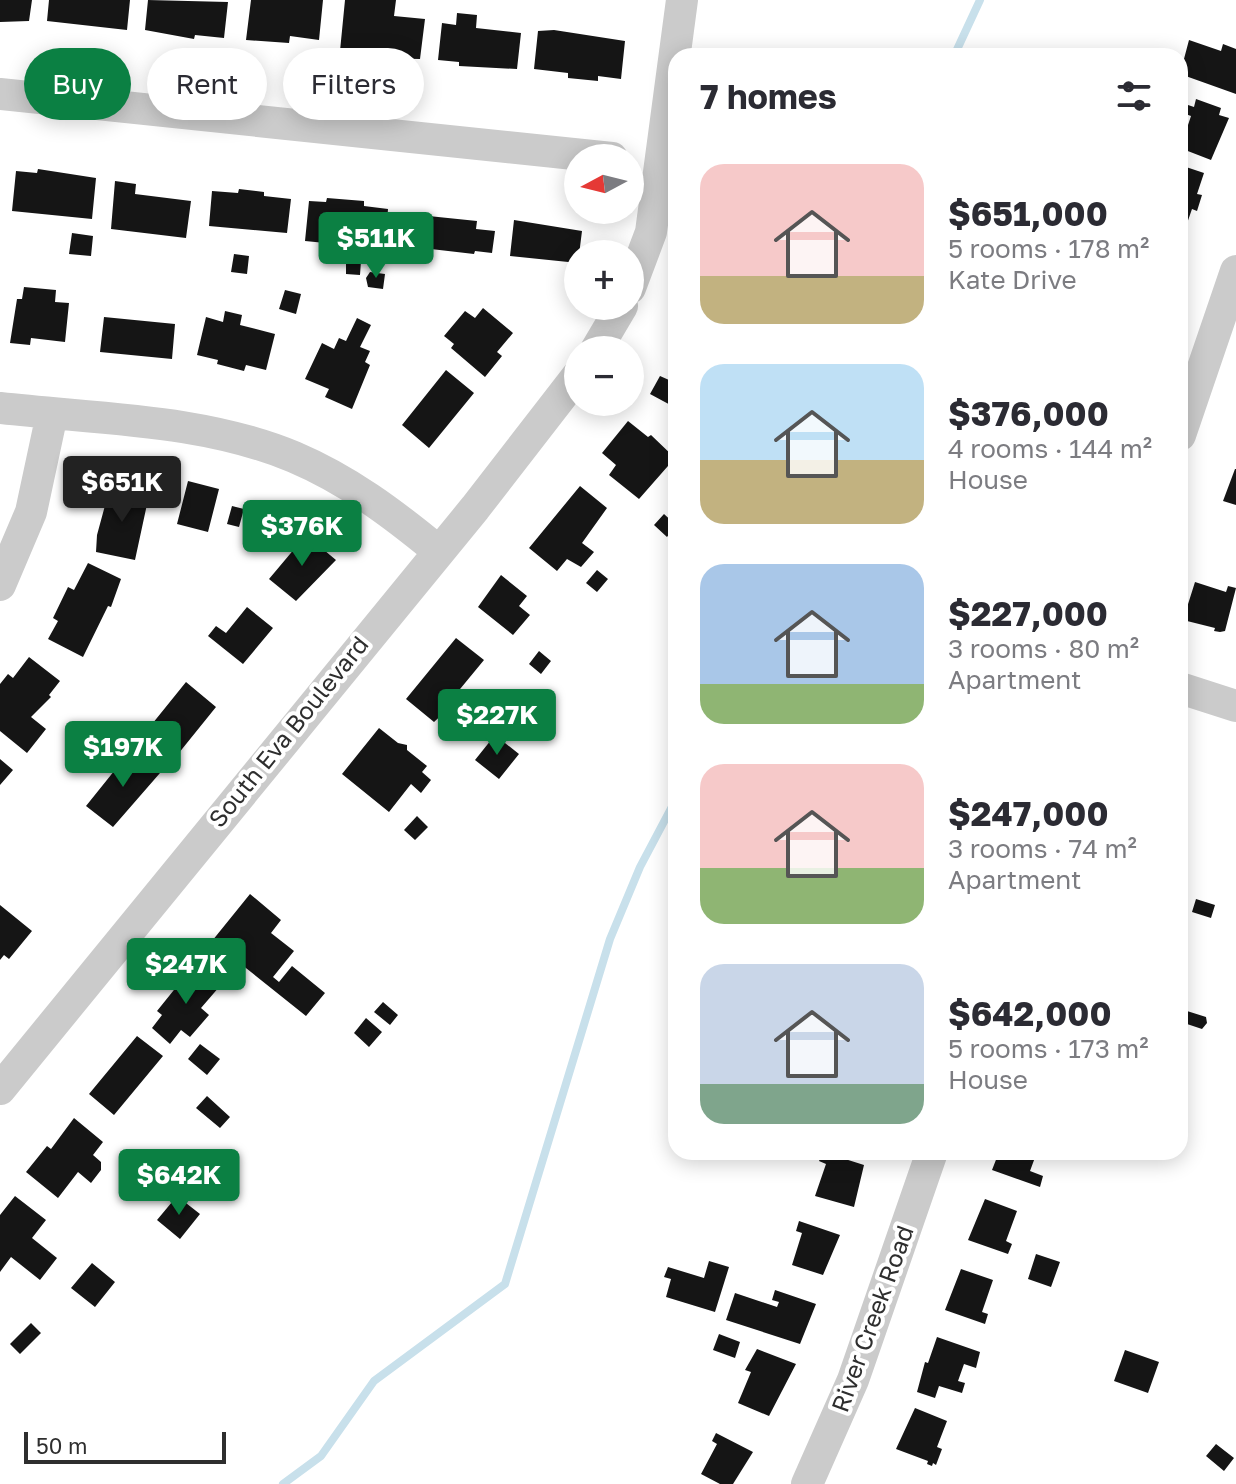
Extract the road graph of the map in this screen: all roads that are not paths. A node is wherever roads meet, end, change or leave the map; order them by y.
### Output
1 (682, 0) edge
2 (676, 48) edge
3 (0, 94) edge
4 (668, 115) edge
5 (564, 153) edge
6 (644, 162) edge
7 (662, 164) junction
8 (644, 251) edge
9 (1236, 271) edge
10 (564, 393) edge
11 (0, 408) edge
12 (1188, 412) edge
13 (52, 414) junction
14 (437, 550) junction
15 (0, 585) edge
16 (1188, 691) edge
17 (1236, 706) edge
18 (0, 1089) edge
19 (929, 1160) edge
20 (807, 1484) edge

1 - 2 street
3 - 5 street
4 - 7 street
6 - 7 street
7 - 8 street
9 - 12 street
10 - 14 street, South Eva Boulevard
11 - 13 street
13 - 14 street
13 - 15 street
14 - 18 street, South Eva Boulevard
16 - 17 street
19 - 20 street, River Creek Road

